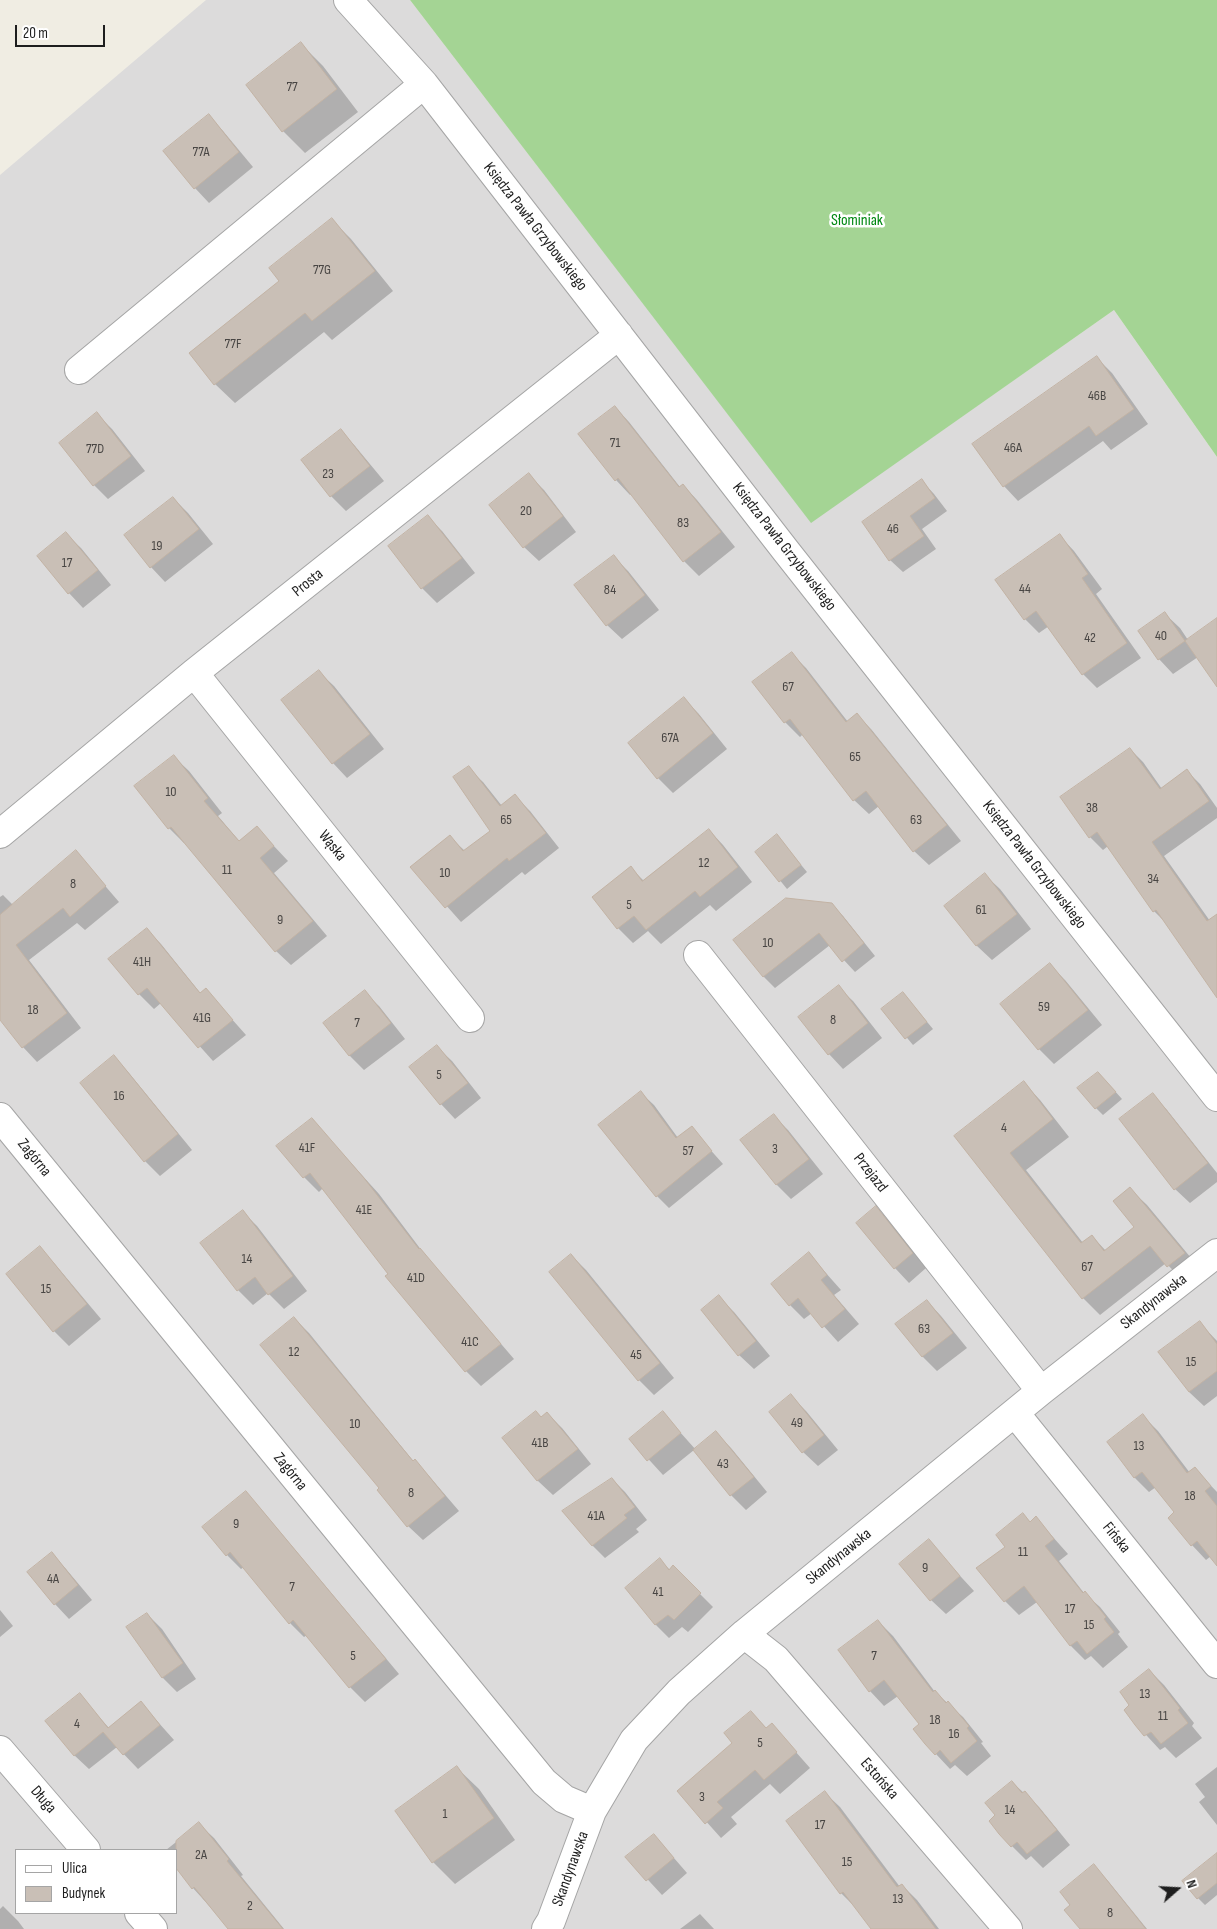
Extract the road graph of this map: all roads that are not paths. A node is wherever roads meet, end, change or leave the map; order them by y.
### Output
1 (348, 0) edge
2 (424, 84) junction
3 (619, 335) junction
4 (79, 370) dead end
5 (194, 673) junction
6 (0, 834) edge
7 (698, 955) dead end
8 (470, 1018) dead end
9 (1217, 1097) edge
10 (0, 1117) edge
11 (1217, 1253) edge
12 (1041, 1391) junction
13 (1015, 1413) junction
14 (744, 1634) junction
15 (1217, 1664) edge
16 (0, 1750) edge
17 (592, 1811) junction
18 (85, 1849) edge
19 (140, 1914) edge
20 (556, 1926) edge
21 (153, 1929) edge
22 (1008, 1929) edge

1 - 2 street, Księdza Pawła Grzybowskiego
2 - 3 street, Księdza Pawła Grzybowskiego
2 - 4 street
3 - 5 street, Prosta
3 - 9 street, Księdza Pawła Grzybowskiego
5 - 6 street, Prosta
5 - 8 street, Wąska
7 - 12 street, Przejazd
10 - 17 street, Zagórna
11 - 12 street, Skandynawska
12 - 13 street, Skandynawska
13 - 14 street, Skandynawska
13 - 15 street, Fińska
14 - 17 street, Skandynawska
14 - 22 street, Estońska
16 - 18 street, Długa
17 - 20 street, Skandynawska
19 - 21 street

